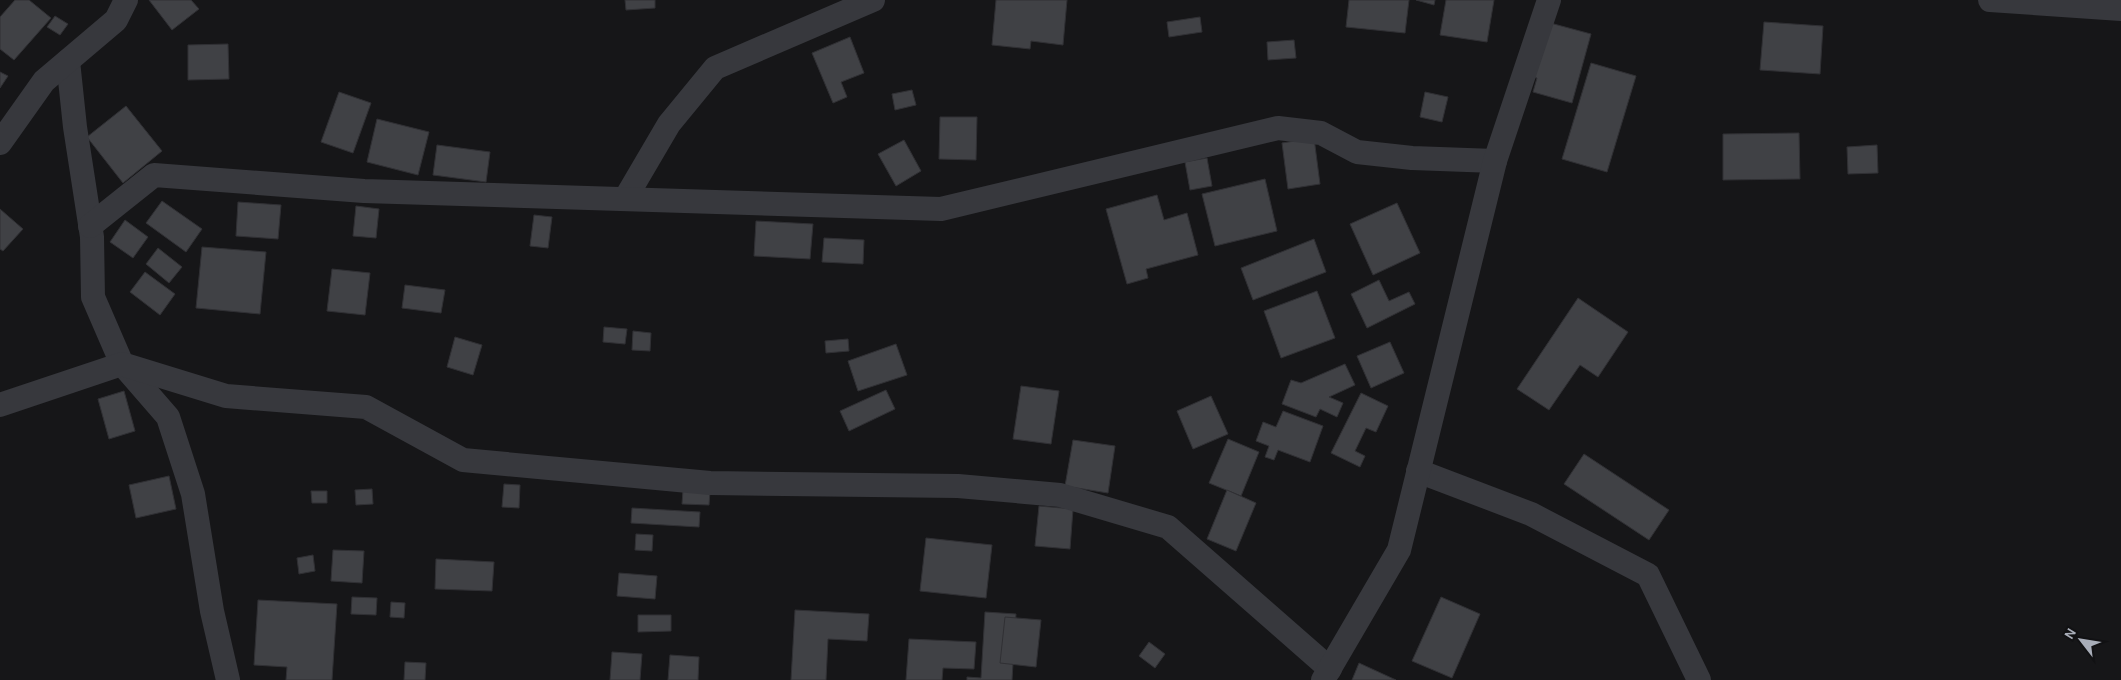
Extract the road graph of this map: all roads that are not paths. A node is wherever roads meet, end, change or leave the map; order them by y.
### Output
1 (126, 0) edge
2 (873, 0) edge
3 (1549, 0) edge
4 (1990, 0) edge
5 (2121, 9) edge
6 (68, 60) junction
7 (0, 143) edge
8 (1495, 161) junction
9 (624, 199) junction
10 (90, 226) junction
11 (122, 364) junction
12 (0, 405) edge
13 (1418, 471) junction
14 (1326, 674) edge
15 (228, 680) edge
16 (1699, 680) edge

1 - 6 street
2 - 9 street
3 - 8 street
4 - 5 street
6 - 7 street
6 - 10 street
8 - 9 street
8 - 13 street
9 - 10 street
10 - 11 street
11 - 12 street
11 - 14 street
11 - 15 street
13 - 14 street
13 - 16 street

